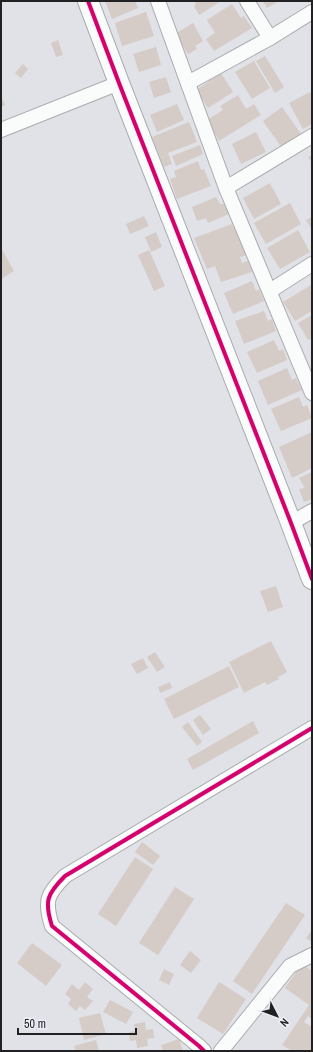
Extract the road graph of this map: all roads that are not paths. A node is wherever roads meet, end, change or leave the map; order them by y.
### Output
1 (88, 1) edge
2 (158, 1) edge
3 (247, 1) edge
4 (312, 12) edge
5 (270, 38) junction
6 (119, 83) junction
7 (188, 84) junction
8 (1, 130) edge
9 (312, 136) edge
10 (226, 188) junction
11 (312, 264) edge
12 (270, 291) junction
13 (312, 392) edge
14 (312, 511) edge
15 (291, 523) junction
16 (312, 580) edge
17 (312, 728) edge
18 (312, 955) edge
19 (204, 1051) edge
20 (221, 1051) edge

1 - 6 street
2 - 7 street
3 - 5 street
4 - 5 street
5 - 7 street
6 - 8 street
6 - 15 street
7 - 10 street
9 - 10 street
10 - 12 street
11 - 12 street
12 - 13 street
14 - 15 street
15 - 16 street
17 - 19 street
18 - 20 street

